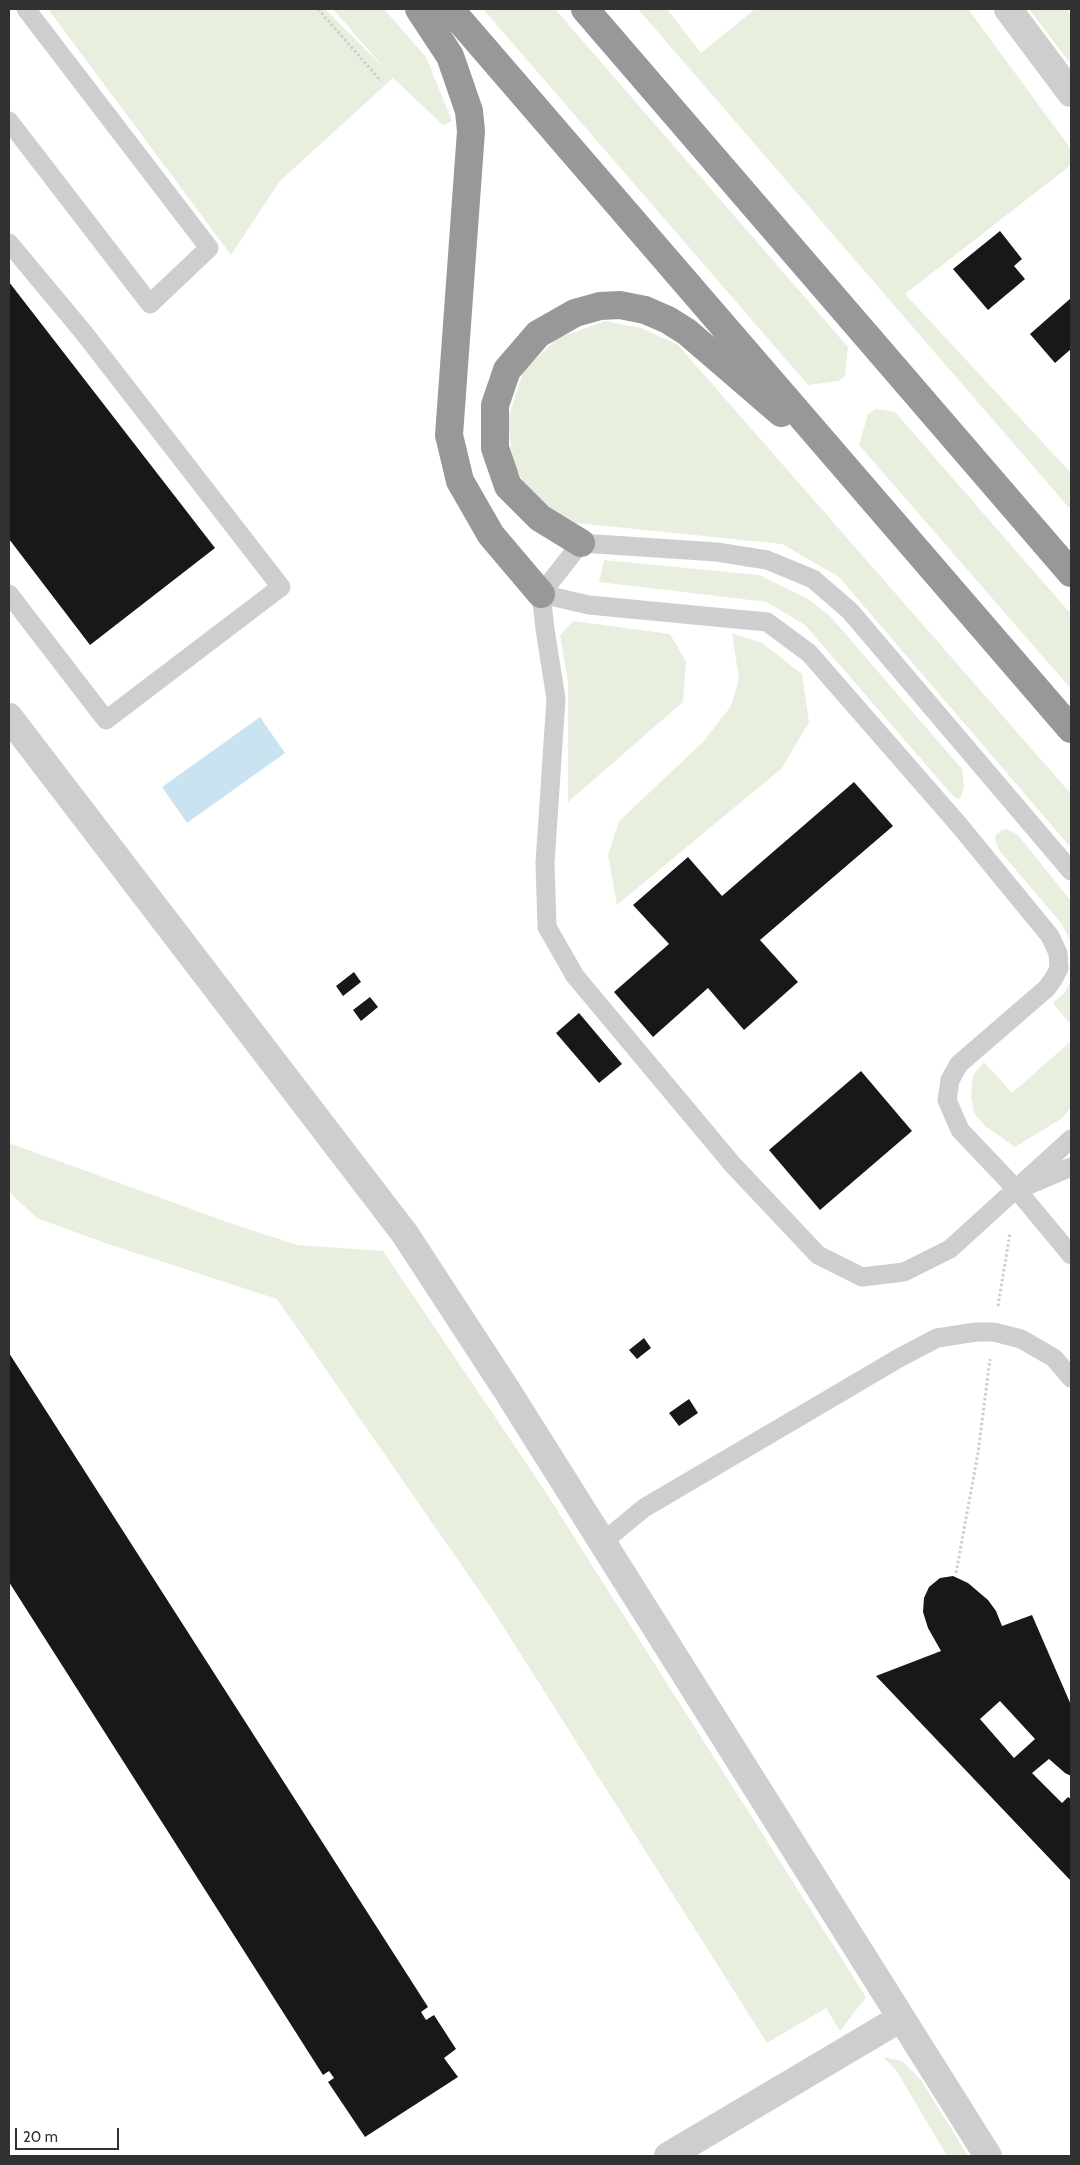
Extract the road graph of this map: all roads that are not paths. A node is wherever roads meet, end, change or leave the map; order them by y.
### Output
1 (26, 9) edge
2 (419, 9) edge
3 (450, 9) edge
4 (585, 9) edge
5 (1008, 9) edge
6 (1071, 93) edge
7 (9, 121) edge
8 (9, 243) edge
9 (849, 471) junction
10 (581, 543) junction
11 (1071, 572) edge
12 (9, 594) edge
13 (542, 594) junction
14 (9, 717) edge
15 (1071, 729) edge
16 (1071, 872) edge
17 (1071, 1139) edge
18 (1071, 1167) edge
19 (1017, 1190) junction
20 (1071, 1255) edge
21 (1071, 1378) edge
22 (603, 1542) junction
23 (901, 2018) junction
24 (668, 2156) edge
25 (988, 2156) edge

1 - 7 lane
2 - 13 highway
3 - 9 highway
4 - 11 highway
5 - 6 street
8 - 12 lane
9 - 10 highway
9 - 15 highway
10 - 13 lane
10 - 16 lane
13 - 19 lane
13 - 19 lane
14 - 22 street
17 - 19 lane
18 - 19 lane
19 - 20 lane
21 - 22 lane
22 - 23 street
23 - 24 street
23 - 25 street

